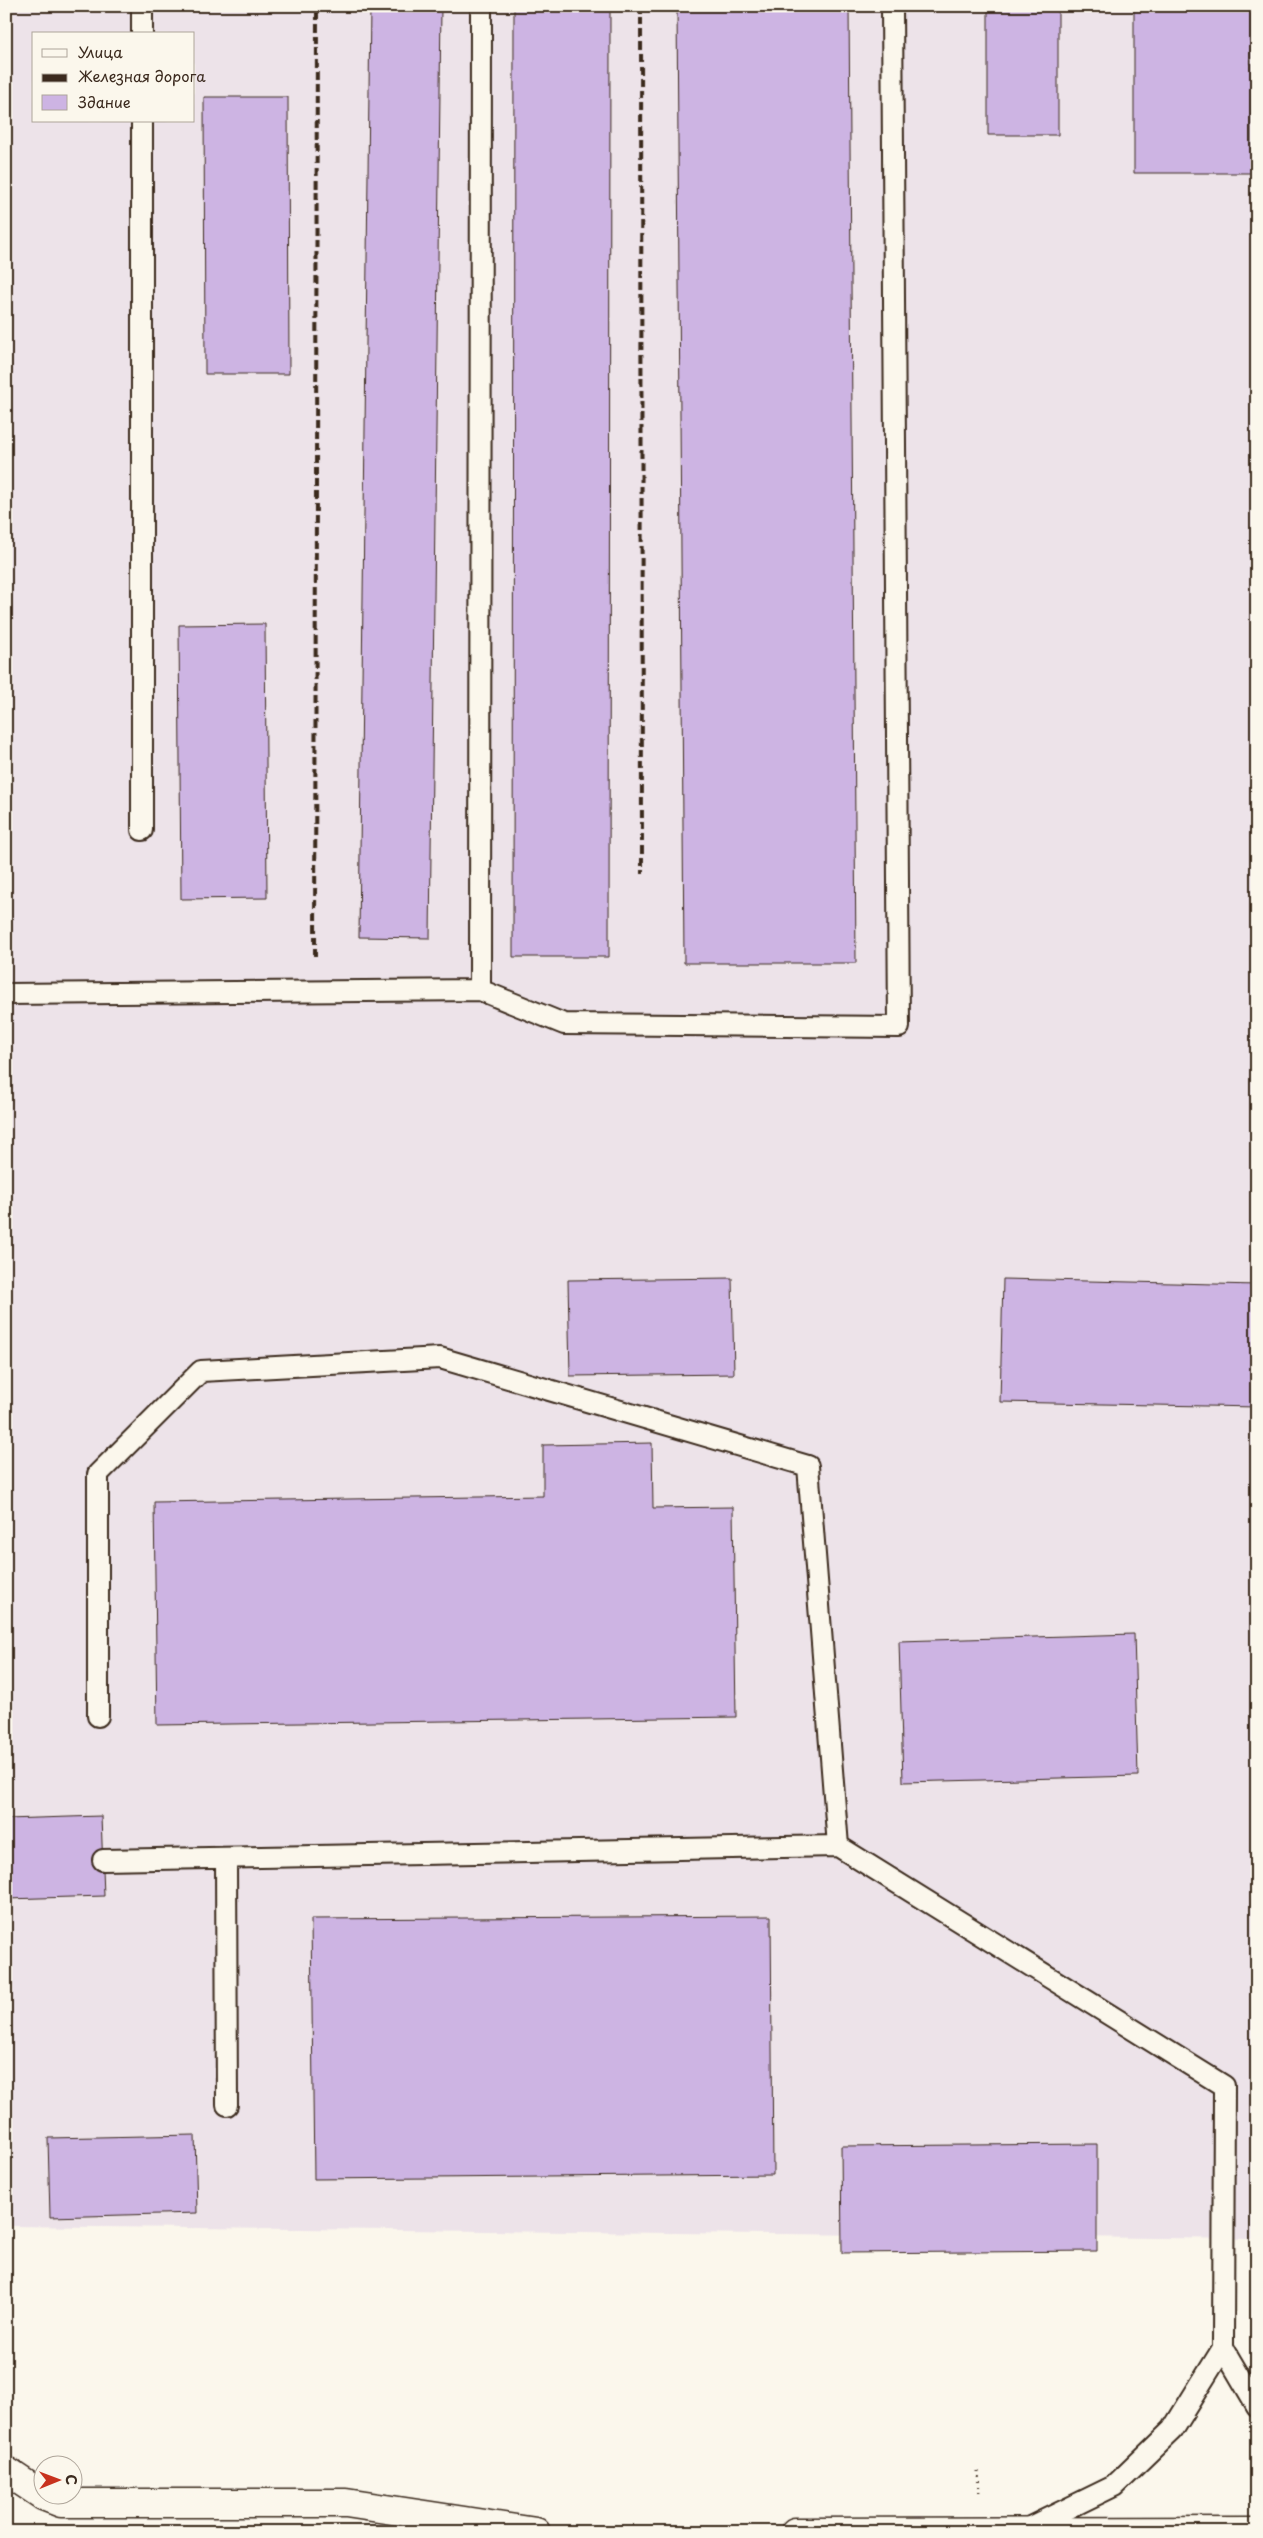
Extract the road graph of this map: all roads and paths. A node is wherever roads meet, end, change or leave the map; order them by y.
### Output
1 (142, 6) edge
2 (481, 6) edge
3 (892, 6) edge
4 (142, 32) edge
5 (142, 122) edge
6 (142, 830) dead end
7 (480, 990) junction
8 (6, 994) edge
9 (98, 1716) dead end
10 (838, 1846) junction
11 (226, 1858) junction
12 (103, 1860) dead end
13 (227, 2105) dead end
14 (1223, 2348) junction
15 (1257, 2406) edge
16 (6, 2471) edge
17 (32, 2489) edge
18 (82, 2503) edge
19 (1025, 2530) junction
20 (1257, 2531) edge
21 (536, 2532) edge
22 (795, 2532) edge

1 - 4 lane
2 - 7 lane
3 - 7 lane
5 - 6 lane
7 - 8 lane
9 - 10 lane
10 - 11 lane
10 - 14 lane
11 - 12 lane
11 - 13 lane
14 - 15 lane
14 - 19 lane
16 - 17 street
18 - 21 street
19 - 20 street
19 - 22 street

